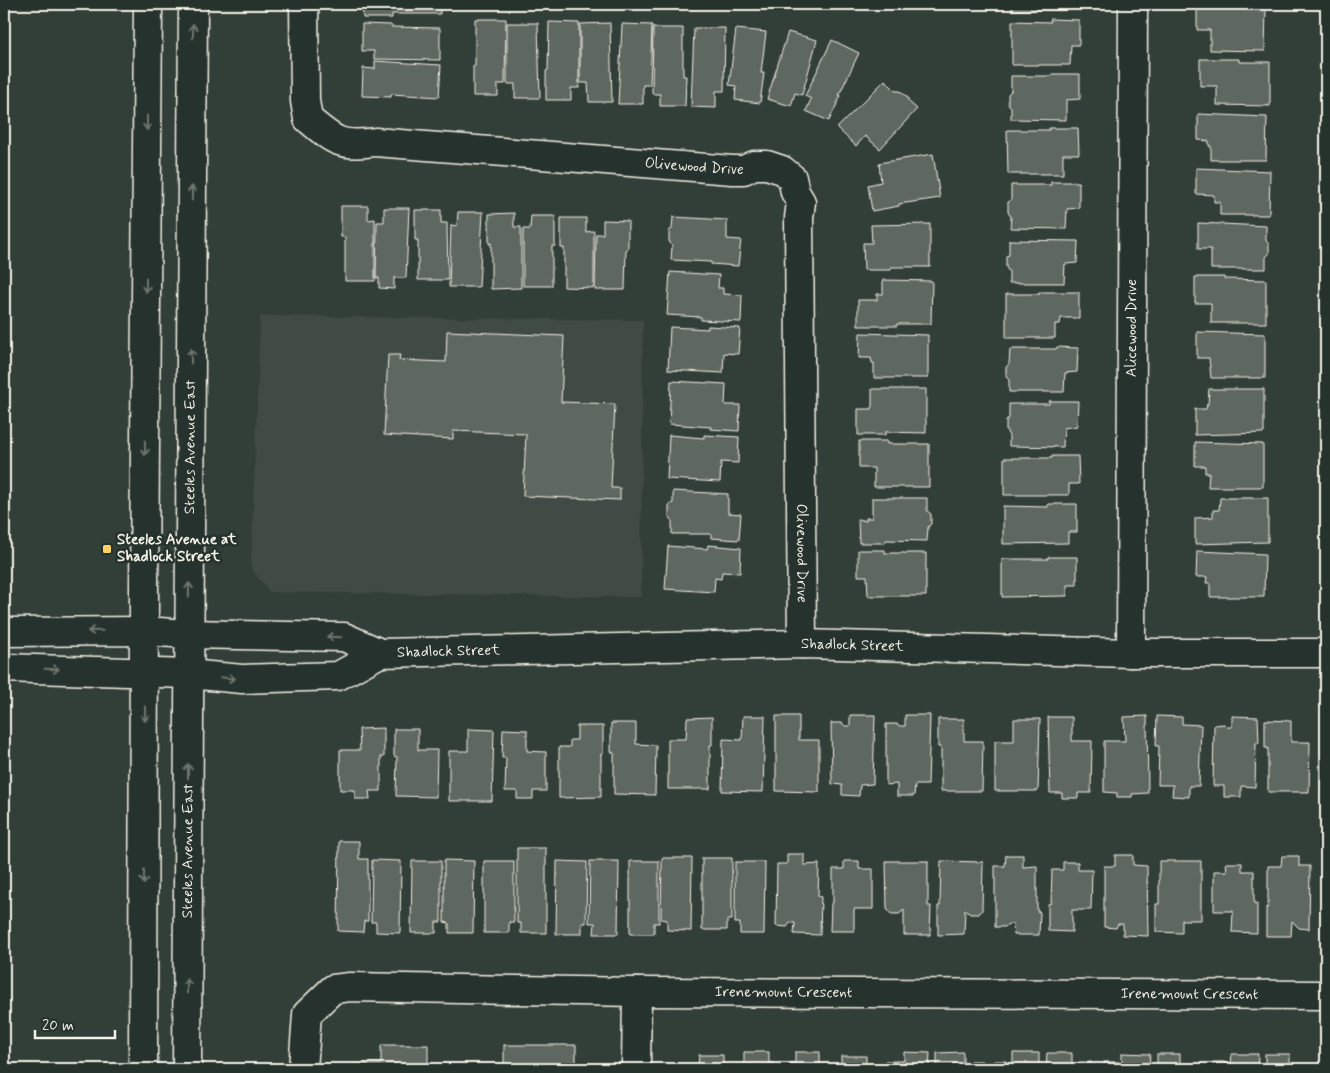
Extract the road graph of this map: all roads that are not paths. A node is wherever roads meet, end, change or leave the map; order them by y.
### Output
1 (148, 4) edge
2 (193, 4) edge
3 (304, 4) edge
4 (1133, 4) edge
5 (144, 630) junction
6 (4, 632) edge
7 (188, 634) junction
8 (802, 644) junction
9 (380, 653) junction
10 (1131, 653) junction
11 (1326, 653) edge
12 (4, 668) edge
13 (144, 672) junction
14 (188, 674) junction
15 (636, 992) junction
16 (1326, 996) edge
17 (143, 1069) edge
18 (187, 1069) edge
19 (303, 1069) edge
20 (636, 1069) edge

1 -> 5 street
7 -> 2 street, Steeles Avenue East
3 - 8 street, Olivewood Drive
4 - 10 street, Alicewood Drive
5 -> 6 street, Shadlock Street
5 - 7 street, Shadlock Street
5 - 13 street
9 -> 7 street, Shadlock Street
7 - 14 street, Steeles Avenue East
8 - 9 street, Shadlock Street
8 - 10 street, Shadlock Street
14 -> 9 street, Shadlock Street
10 - 11 street, Shadlock Street
12 -> 13 street, Shadlock Street
13 - 14 street, Shadlock Street
13 -> 17 street
18 -> 14 street, Steeles Avenue East
15 - 16 street, Irenemount Crescent
15 - 19 street, Irenemount Crescent
15 - 20 street

